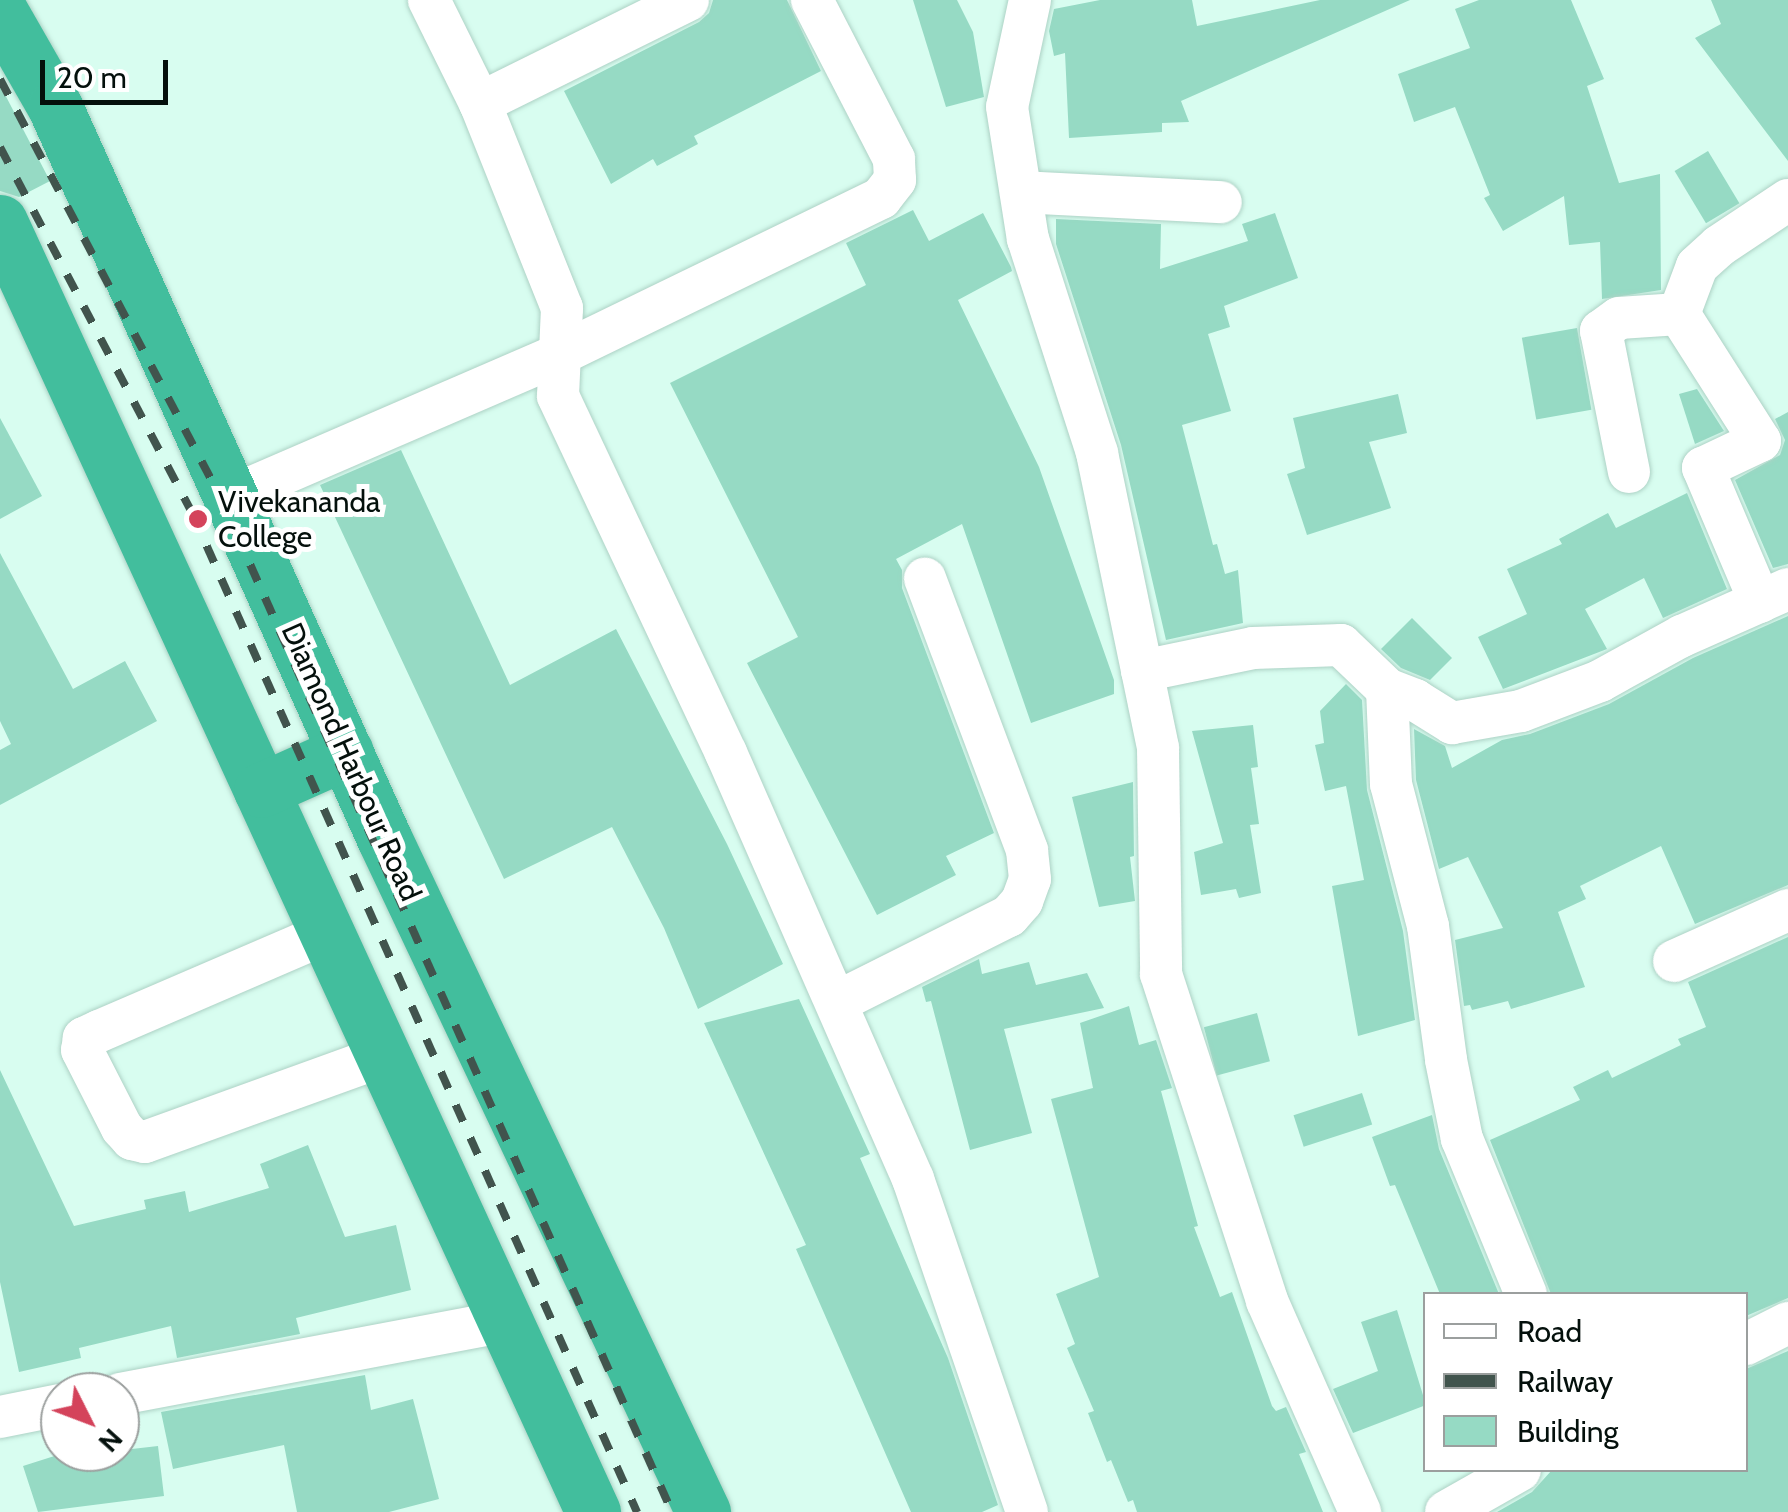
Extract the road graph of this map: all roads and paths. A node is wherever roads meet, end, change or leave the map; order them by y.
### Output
1 (429, 0) edge
2 (688, 0) edge
3 (812, 0) edge
4 (1030, 0) edge
5 (0, 11) edge
6 (480, 103) junction
7 (1020, 192) junction
8 (1788, 200) edge
9 (1220, 202) dead end
10 (0, 222) edge
11 (1679, 314) junction
12 (558, 355) junction
13 (1629, 472) dead end
14 (232, 496) junction
15 (926, 578) dead end
16 (1774, 595) edge
17 (1142, 671) junction
18 (1388, 690) junction
19 (346, 752) junction
20 (261, 790) junction
21 (1788, 910) edge
22 (327, 933) junction
23 (1674, 961) dead end
24 (837, 1002) junction
25 (384, 1056) junction
26 (1525, 1292) edge
27 (506, 1321) junction
28 (1788, 1323) edge
29 (1748, 1343) edge
30 (140, 1390) edge
31 (40, 1409) edge
32 (0, 1417) edge
33 (1516, 1472) edge
34 (593, 1512) edge
35 (703, 1512) edge
36 (1027, 1512) edge
37 (1360, 1512) edge
38 (1446, 1512) edge

1 - 6 street
2 - 6 street
3 - 12 street
4 - 7 street
5 - 14 highway, Diamond Harbour Road
6 - 12 street
7 - 9 street
7 - 17 street
8 - 11 street
10 - 20 highway
11 - 13 street
11 - 16 street
12 - 14 street
12 - 24 street
14 - 19 highway, Diamond Harbour Road
15 - 24 street
16 - 18 street
17 - 18 street
17 - 37 street
18 - 26 street
19 - 20 highway
19 - 35 highway, Diamond Harbour Road
20 - 22 highway
21 - 23 street
22 - 25 highway
22 - 25 street
24 - 36 street
25 - 27 highway
27 - 30 street
27 - 34 highway
28 - 29 street
31 - 32 street
33 - 38 street

